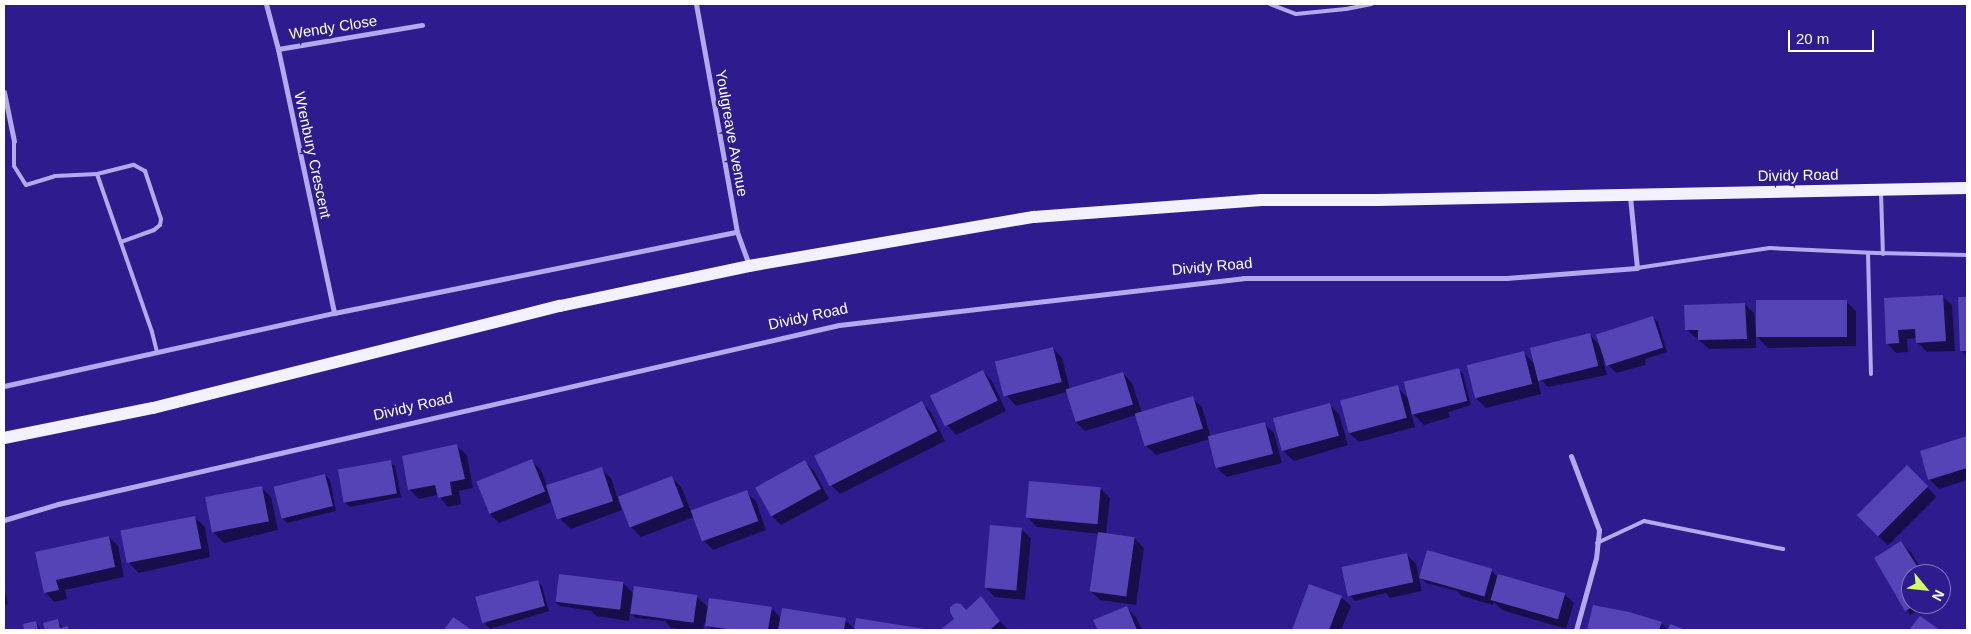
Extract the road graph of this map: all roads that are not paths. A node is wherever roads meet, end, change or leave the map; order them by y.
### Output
1 (266, 4) edge
2 (696, 4) edge
3 (1270, 4) edge
4 (1372, 4) edge
5 (422, 25) dead end
6 (278, 49) junction
7 (4, 92) edge
8 (14, 141) joint
9 (97, 174) junction
10 (1967, 188) edge
11 (1881, 190) junction
12 (1630, 193) junction
13 (737, 232) junction
14 (121, 242) junction
15 (1868, 253) junction
16 (1883, 254) junction
17 (1967, 254) edge
18 (749, 266) junction
19 (1638, 268) junction
20 (334, 313) junction
21 (157, 352) junction
22 (1871, 374) dead end
23 (4, 386) edge
24 (4, 438) edge
25 (1571, 456) dead end
26 (4, 520) edge
27 (1597, 543) junction
28 (1784, 549) dead end
29 (1576, 630) edge

1 - 6 street, Wrenbury Crescent
2 - 13 street, Youlgreave Avenue
3 - 4 lane
5 - 6 street, Wendy Close
6 - 20 street, Wrenbury Crescent
7 - 8 street
8 - 9 lane
9 - 14 lane
9 - 14 lane
10 - 11 main road, Dividy Road
11 - 12 main road, Dividy Road
11 - 16 lane
12 - 18 main road, Dividy Road
12 - 19 street
13 - 18 street, Youlgreave Avenue
13 - 20 street
14 - 21 lane
15 - 16 lane, Dividy Road
15 - 19 lane, Dividy Road
15 - 22 lane
16 - 17 lane, Dividy Road
18 - 24 main road, Dividy Road
19 - 26 street, Dividy Road
20 - 21 street
21 - 23 street
25 - 27 street
27 - 28 lane
27 - 29 street

